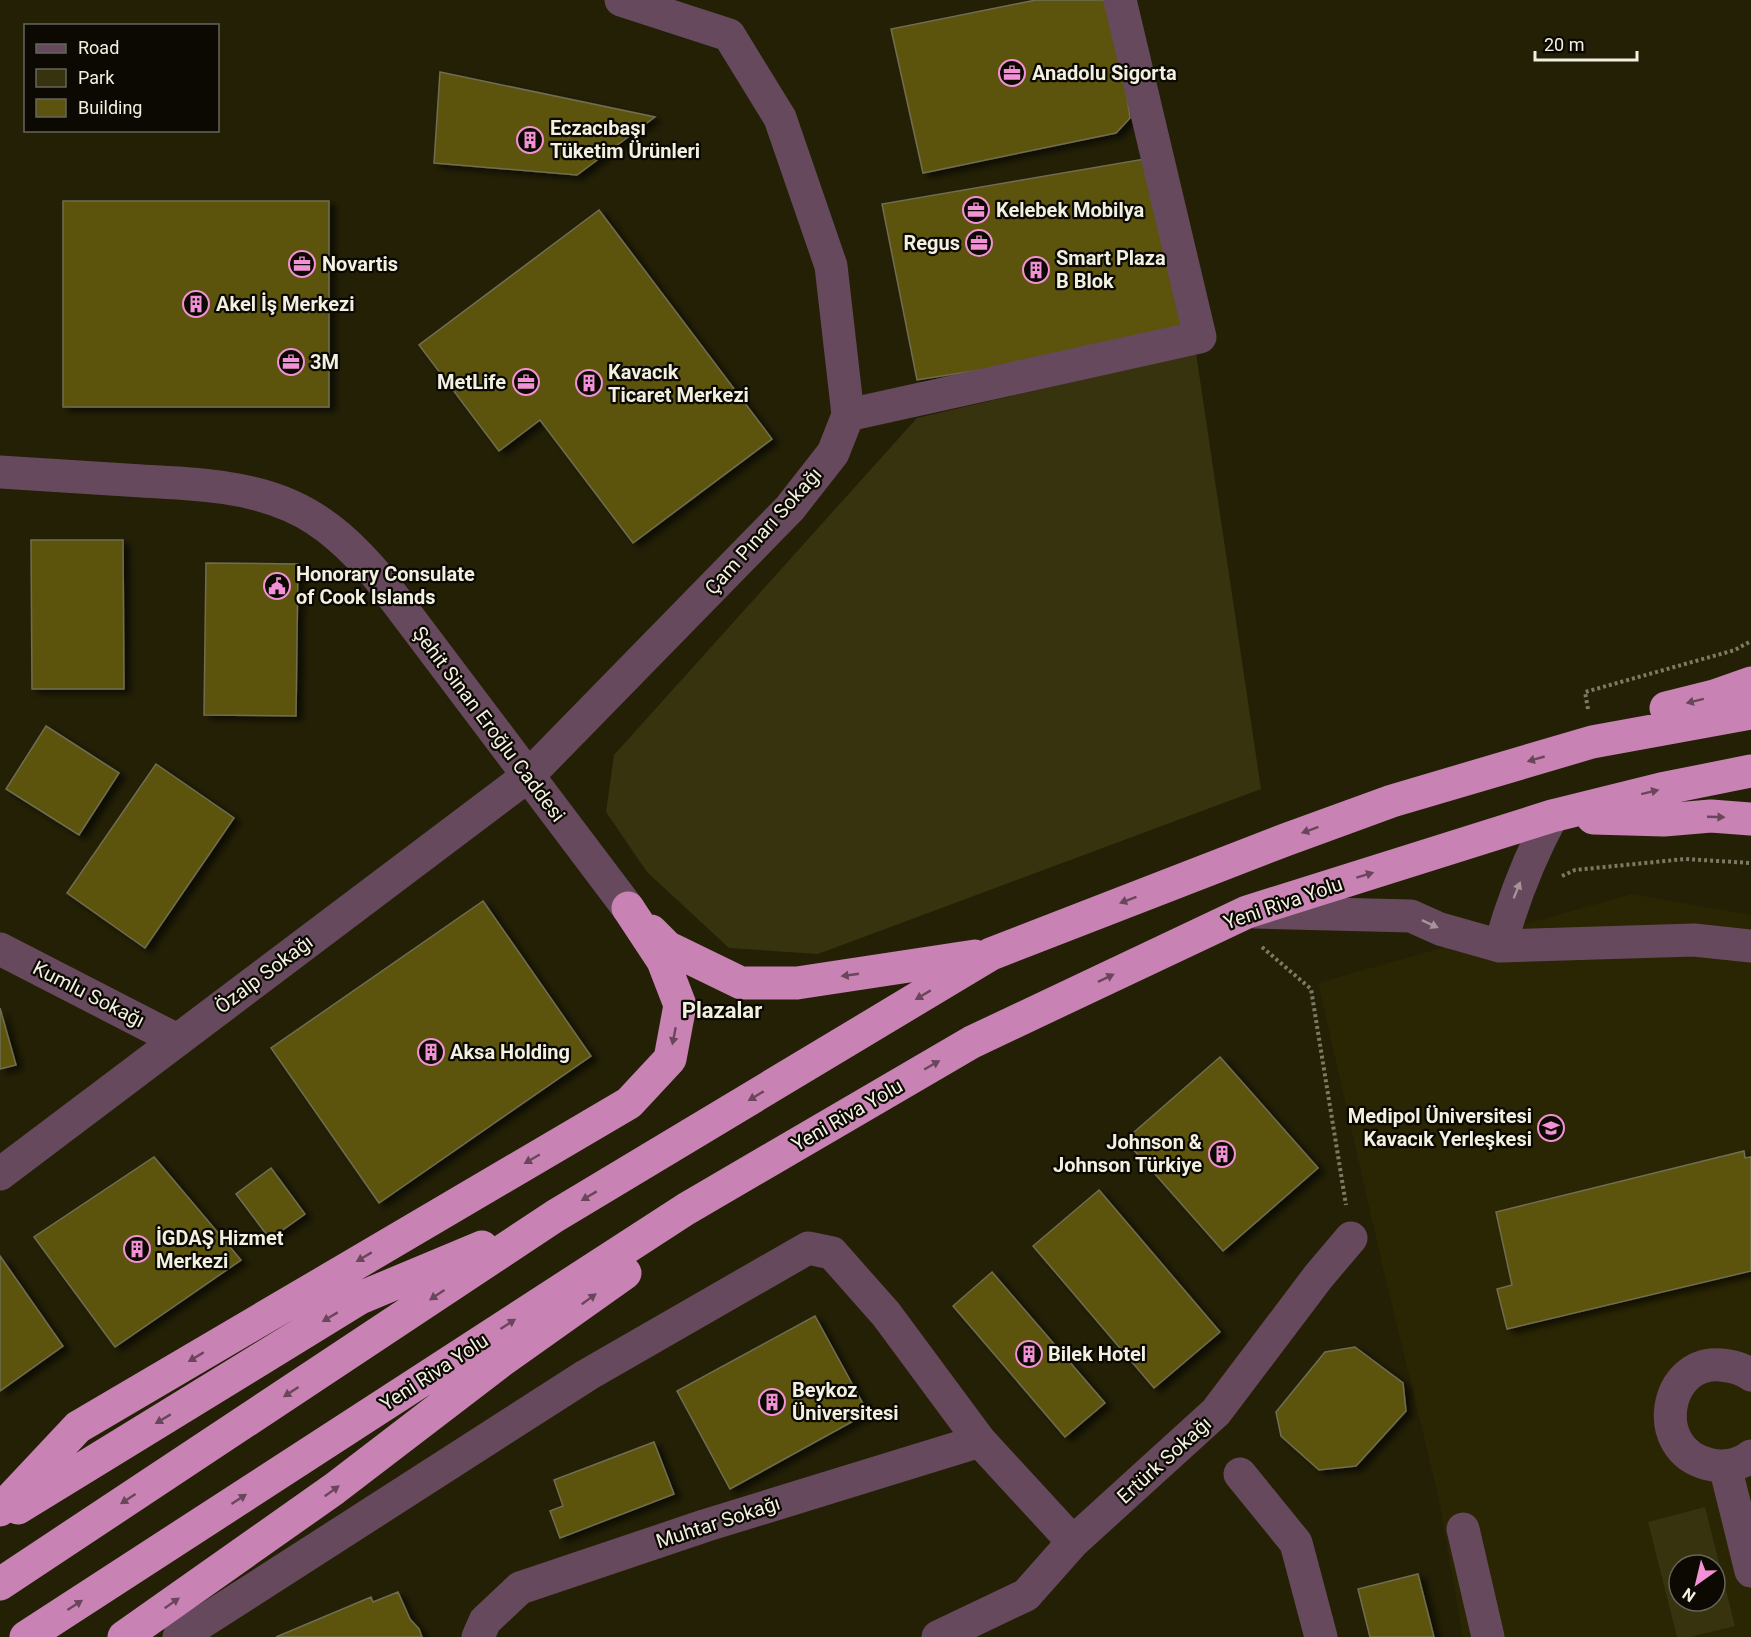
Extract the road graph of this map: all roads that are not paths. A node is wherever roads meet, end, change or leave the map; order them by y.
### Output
1 (621, 0) edge
2 (1120, 0) edge
3 (848, 415) junction
4 (0, 472) edge
5 (1751, 683) edge
6 (1751, 713) edge
7 (1592, 742) junction
8 (1751, 771) edge
9 (529, 775) junction
10 (1552, 816) junction
11 (1751, 819) edge
12 (628, 908) junction
13 (1238, 915) junction
14 (1500, 946) junction
15 (1751, 946) edge
16 (0, 949) edge
17 (991, 954) junction
18 (177, 1040) junction
19 (845, 1116) junction
20 (0, 1174) edge
21 (555, 1216) junction
22 (1351, 1238) road end
23 (1751, 1375) edge
24 (980, 1441) junction
25 (1738, 1461) edge
26 (1240, 1474) dead end
27 (0, 1510) edge
28 (0, 1518) edge
29 (1463, 1529) dead end
30 (1073, 1542) junction
31 (1751, 1571) edge
32 (0, 1584) edge
33 (946, 1636) edge
34 (26, 1637) edge
35 (124, 1637) edge
36 (179, 1637) edge
37 (478, 1637) edge
38 (1321, 1637) edge
39 (1488, 1637) edge

1 - 3 street, Çam Pınarı Sokağı
2 - 3 street
3 - 9 street, Çam Pınarı Sokağı
4 - 9 street, Şehit Sinan Eroğlu Caddesi
5 -> 7 highway
6 - 7 highway
7 -> 17 highway
10 -> 8 highway, Yeni Riva Yolu
9 - 12 street, Şehit Sinan Eroğlu Caddesi
9 - 18 street, Özalp Sokağı
10 -> 11 highway
13 -> 10 highway, Yeni Riva Yolu
14 -> 10 street
17 -> 12 highway
12 -> 27 highway
13 -> 14 street
19 -> 13 highway, Yeni Riva Yolu
14 - 15 street
16 - 18 street, Kumlu Sokağı
17 -> 21 highway
18 - 20 street, Özalp Sokağı
34 -> 19 highway, Yeni Riva Yolu
35 -> 19 highway
21 -> 28 highway
21 -> 32 highway
22 - 30 street, Ertürk Sokağı
23 - 25 street
24 - 30 street
24 - 36 street
24 - 37 street, Muhtar Sokağı
25 - 31 street
26 - 38 street
29 - 39 street
30 - 33 street, Ertürk Sokağı

